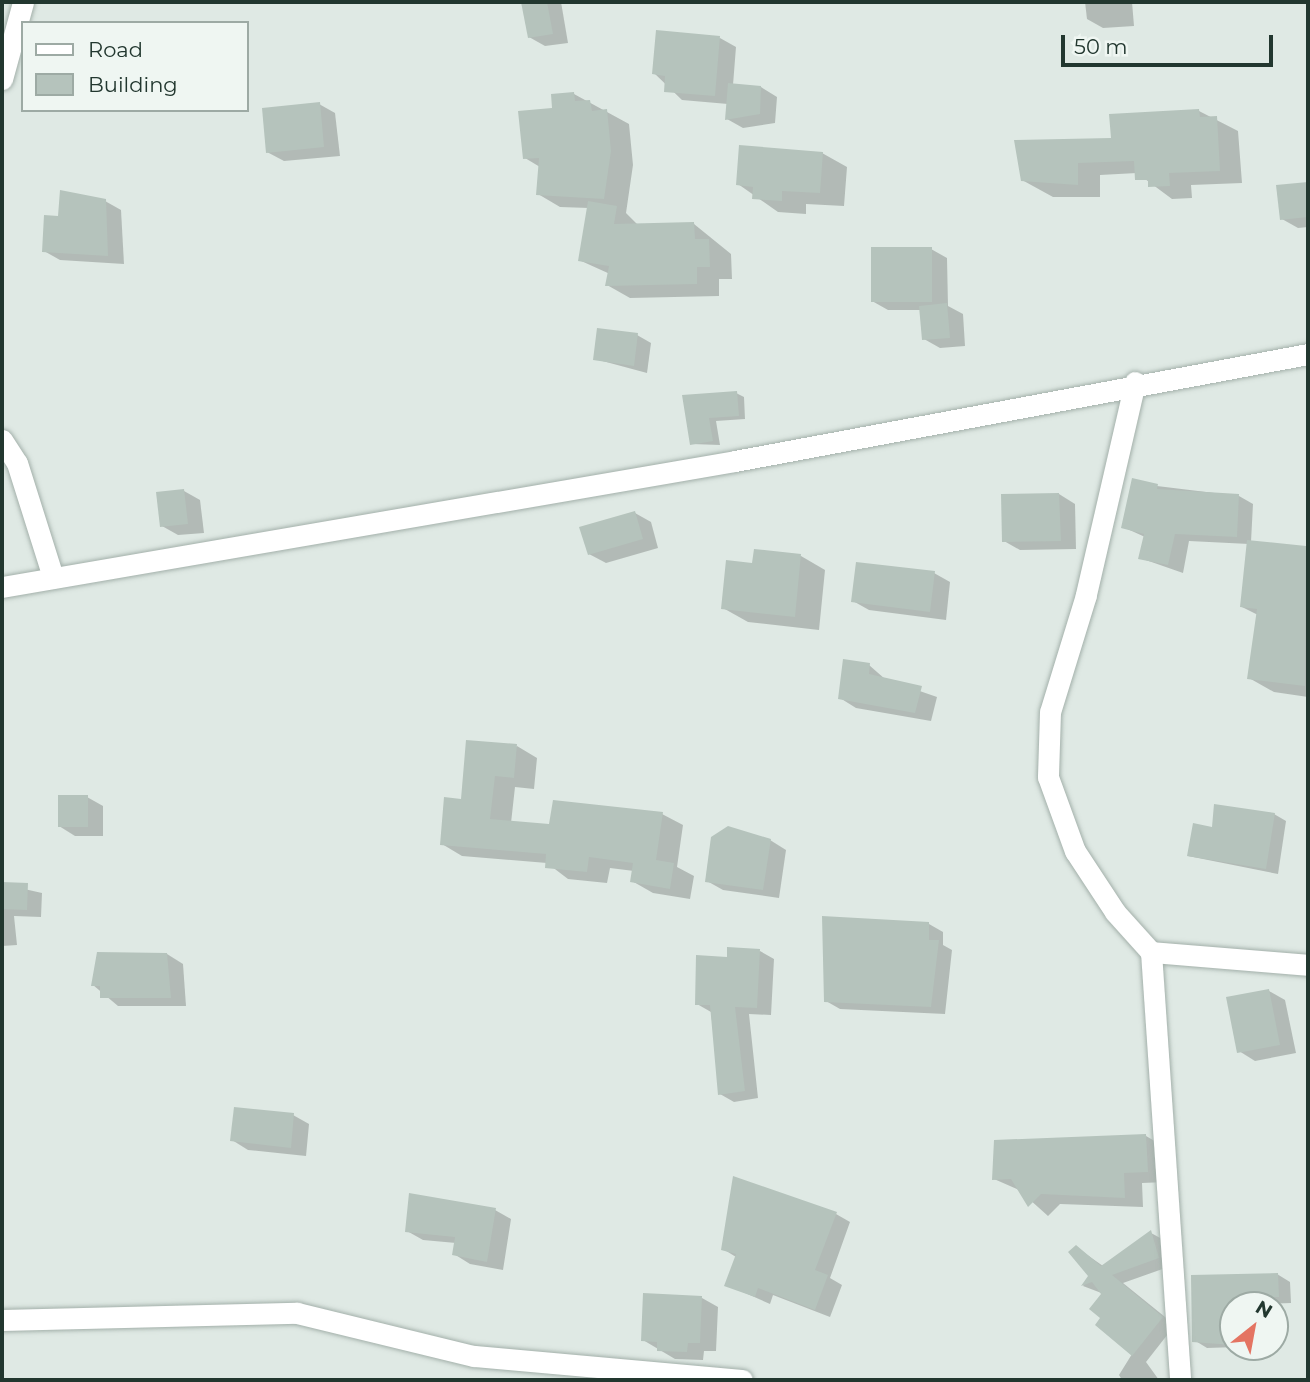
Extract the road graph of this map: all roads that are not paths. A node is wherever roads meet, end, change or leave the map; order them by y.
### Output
1 (23, 2) edge
2 (3, 72) edge
3 (1308, 354) edge
4 (1135, 382) junction
5 (2, 440) edge
6 (53, 578) junction
7 (2, 587) edge
8 (1151, 953) junction
9 (1308, 965) edge
10 (2, 1320) edge
11 (742, 1380) edge
12 (1180, 1380) edge

1 - 2 street
3 - 4 street
4 - 6 street
4 - 8 street
5 - 6 street
6 - 7 street
8 - 9 street
8 - 12 street
10 - 11 street

